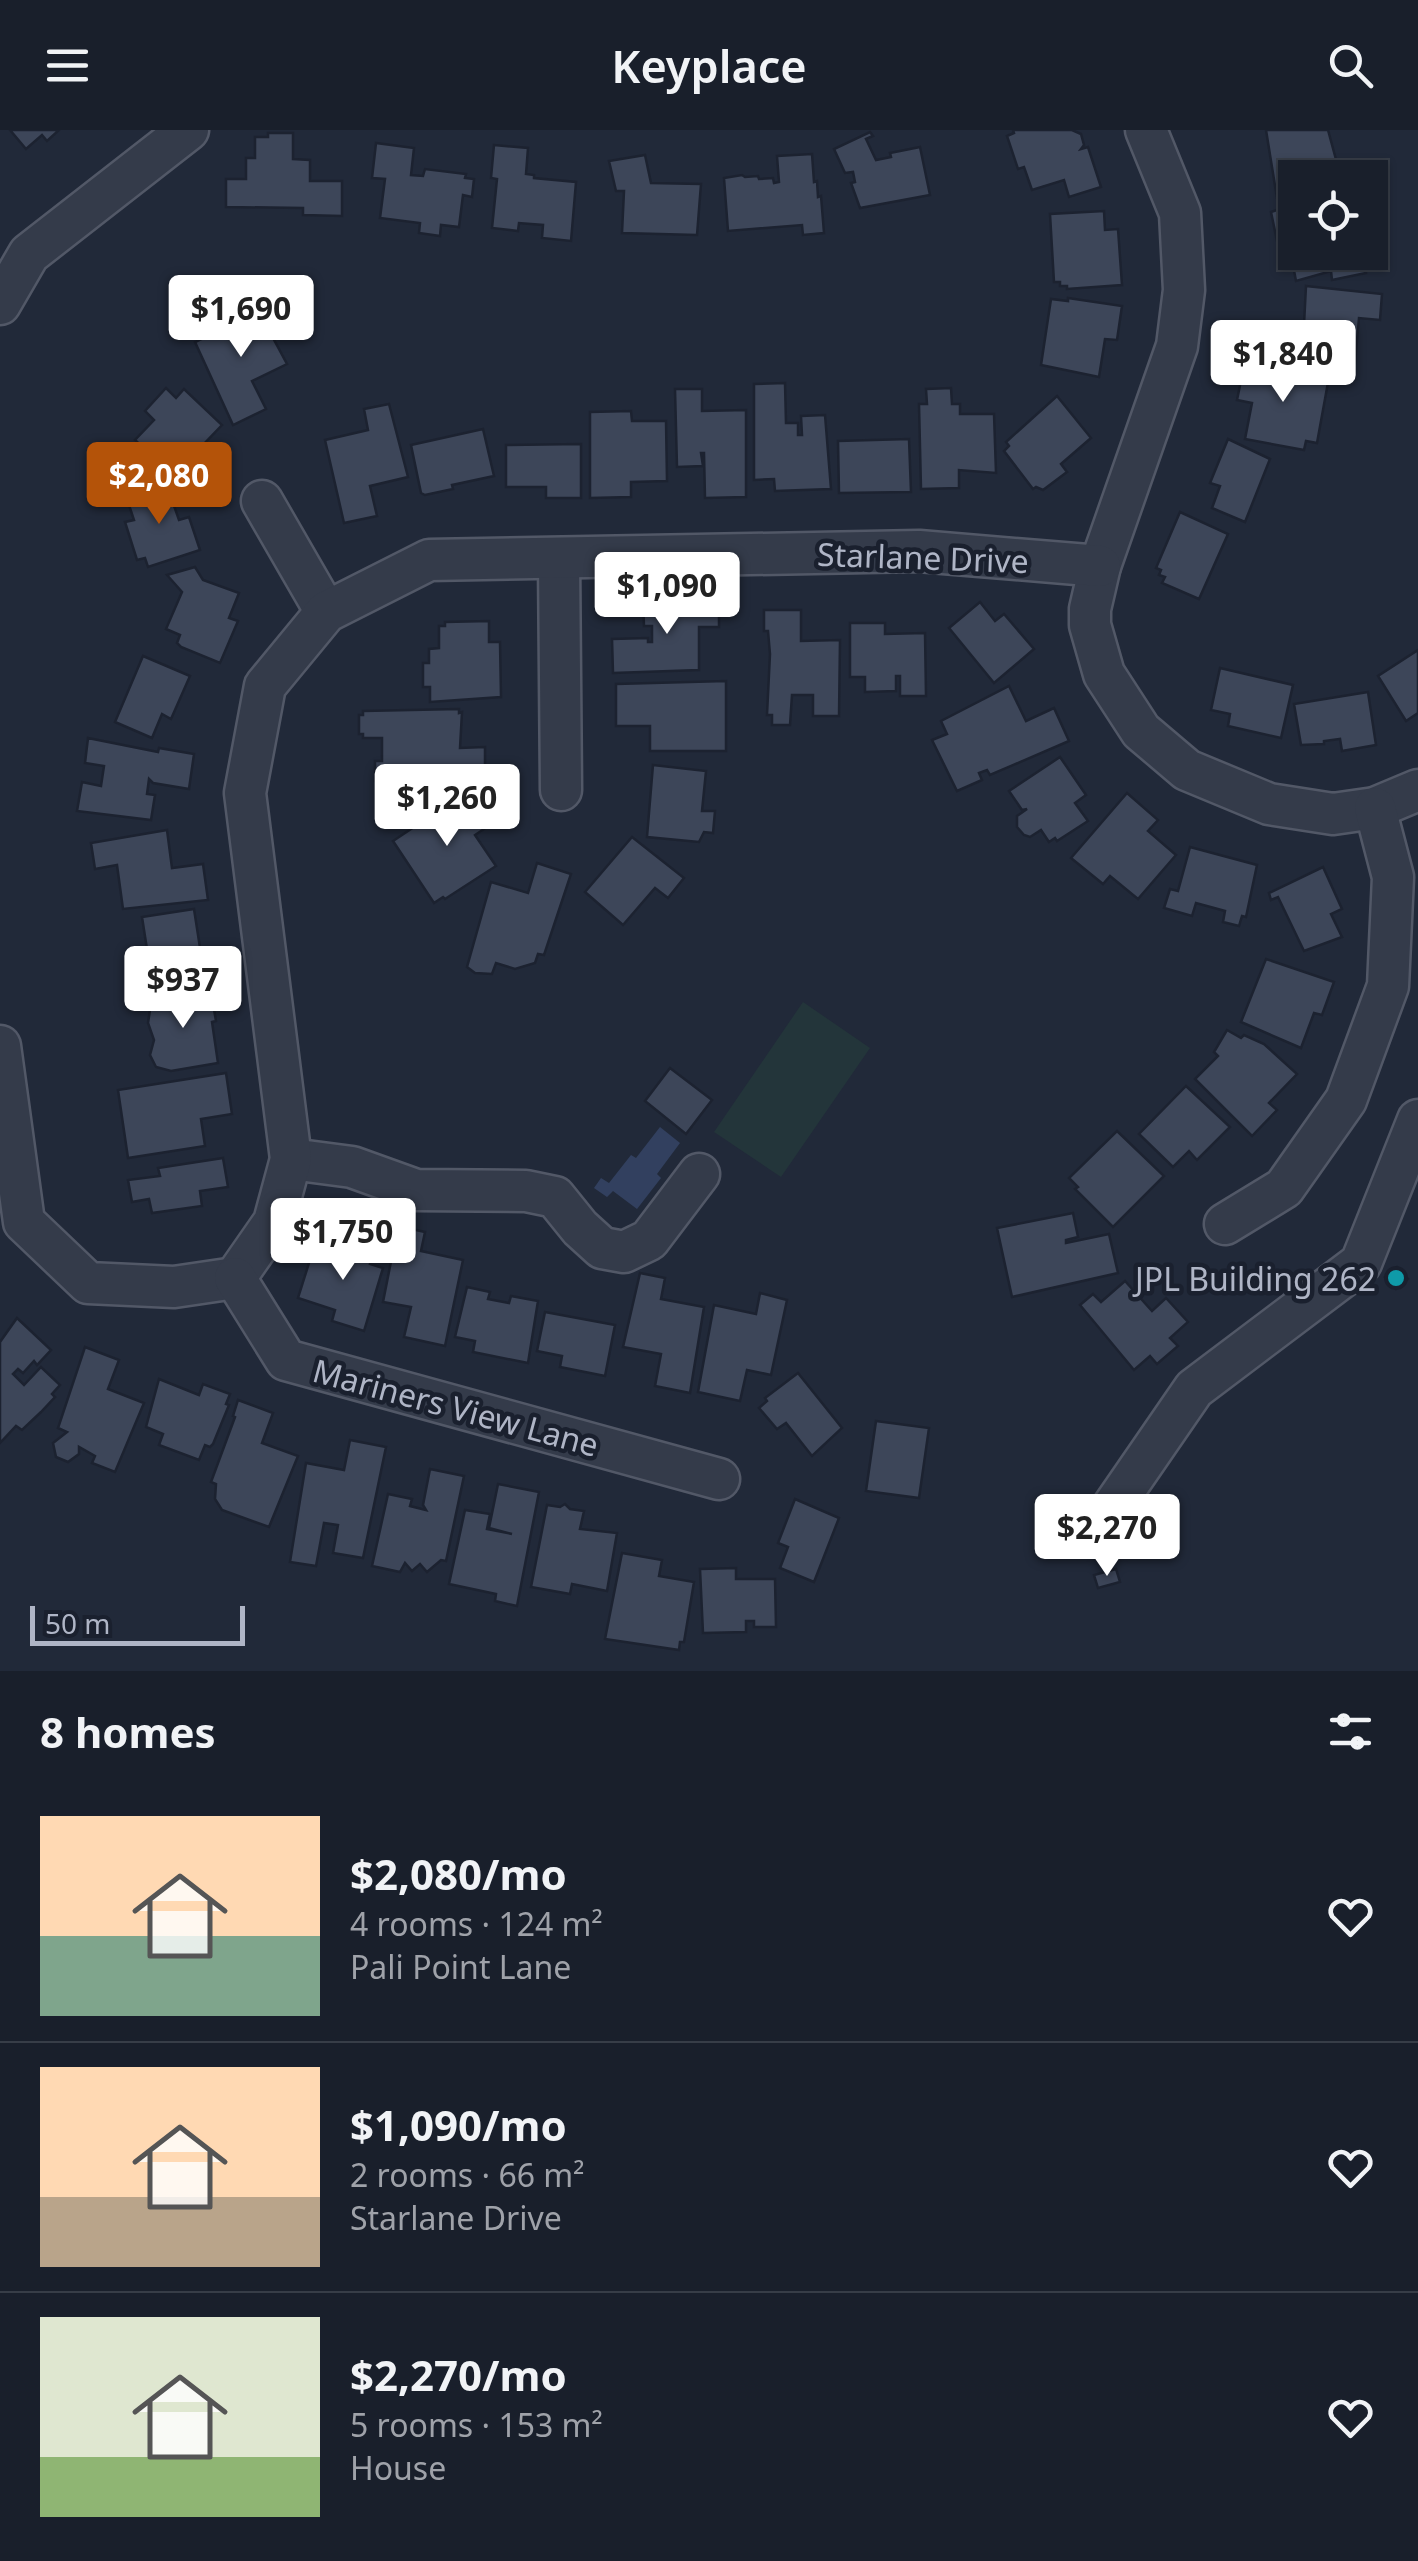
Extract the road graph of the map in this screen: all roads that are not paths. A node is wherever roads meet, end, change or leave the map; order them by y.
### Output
1 (188, 130) edge
2 (1146, 130) edge
3 (0, 304) edge
4 (262, 501) dead end
5 (559, 560) junction
6 (1100, 566) junction
7 (326, 612) junction
8 (561, 790) dead end
9 (1418, 790) edge
10 (1375, 808) junction
11 (0, 1046) edge
12 (1418, 1120) edge
13 (292, 1160) junction
14 (699, 1174) dead end
15 (1226, 1224) dead end
16 (236, 1278) junction
17 (719, 1479) dead end
18 (1110, 1511) dead end

1 - 3 street
2 - 6 street
4 - 7 street
5 - 6 street, Starlane Drive
5 - 7 street, Starlane Drive
5 - 8 street
6 - 10 street
7 - 13 street, Starlane Drive
9 - 10 street
10 - 15 street
11 - 16 street
12 - 18 street
13 - 14 street
13 - 16 street, Starlane Drive
16 - 17 street, Mariners View Lane

